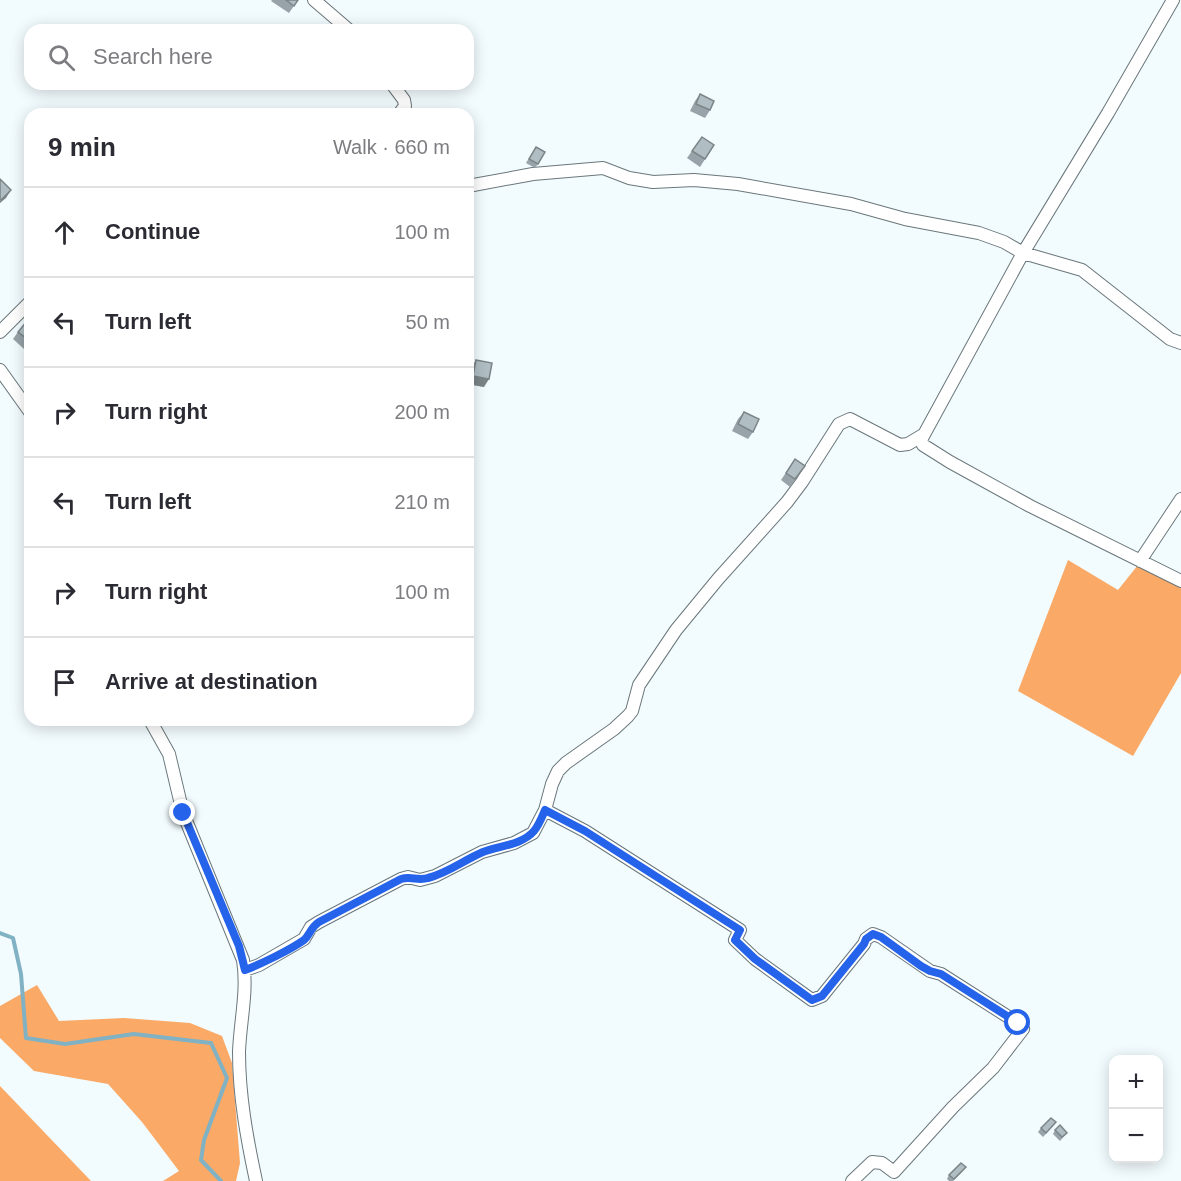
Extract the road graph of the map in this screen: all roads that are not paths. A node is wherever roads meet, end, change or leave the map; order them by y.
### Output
1 (314, 0) edge
2 (1173, 0) edge
3 (342, 24) edge
4 (396, 90) edge
5 (404, 108) edge
6 (474, 185) edge
7 (1023, 253) junction
8 (24, 308) edge
9 (0, 332) edge
10 (1181, 343) edge
11 (0, 370) edge
12 (24, 404) edge
13 (923, 435) junction
14 (1181, 499) edge
15 (1140, 561) junction
16 (1181, 581) edge
17 (153, 726) edge
18 (545, 810) junction
19 (245, 970) junction
20 (256, 1181) edge
21 (852, 1181) edge

1 - 3 street
2 - 7 street
4 - 5 street
6 - 7 street
7 - 10 street
7 - 13 street
8 - 9 street
11 - 12 street
13 - 15 street
13 - 18 street
14 - 15 street
15 - 16 street
17 - 19 street
18 - 19 street
18 - 21 street
19 - 20 street

